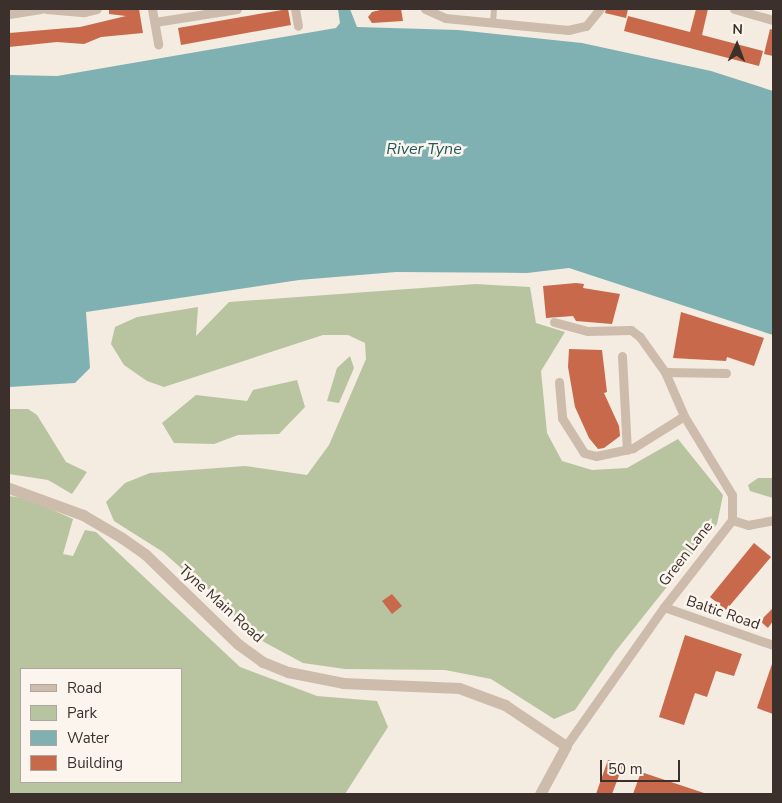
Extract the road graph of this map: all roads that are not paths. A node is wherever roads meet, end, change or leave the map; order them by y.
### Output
1 (41, 9) edge
2 (46, 9) edge
3 (97, 9) edge
4 (152, 9) edge
5 (237, 9) edge
6 (295, 9) edge
7 (425, 9) edge
8 (494, 9) edge
9 (600, 9) edge
10 (734, 9) edge
11 (9, 14) edge
12 (773, 20) edge
13 (155, 22) junction
14 (493, 23) junction
15 (298, 26) dead end
16 (158, 44) dead end
17 (554, 322) dead end
18 (622, 356) dead end
19 (665, 372) junction
20 (726, 373) dead end
21 (559, 382) dead end
22 (684, 416) junction
23 (627, 450) junction
24 (9, 488) edge
25 (732, 520) junction
26 (773, 520) edge
27 (664, 607) junction
28 (773, 645) edge
29 (566, 746) junction
30 (540, 794) edge

1 - 11 street
2 - 3 street
4 - 13 street
5 - 13 street
6 - 15 street
7 - 14 street
8 - 14 street
9 - 14 street
10 - 12 street
13 - 16 street
17 - 19 street, Green Lane
18 - 23 street
19 - 20 street
19 - 22 street, Green Lane
21 - 23 street
22 - 23 street
22 - 25 street, Green Lane
24 - 29 street, Tyne Main Road
25 - 26 street
25 - 27 street, Green Lane
27 - 28 street, Baltic Road
27 - 29 street, Green Lane
29 - 30 street, Green Lane

